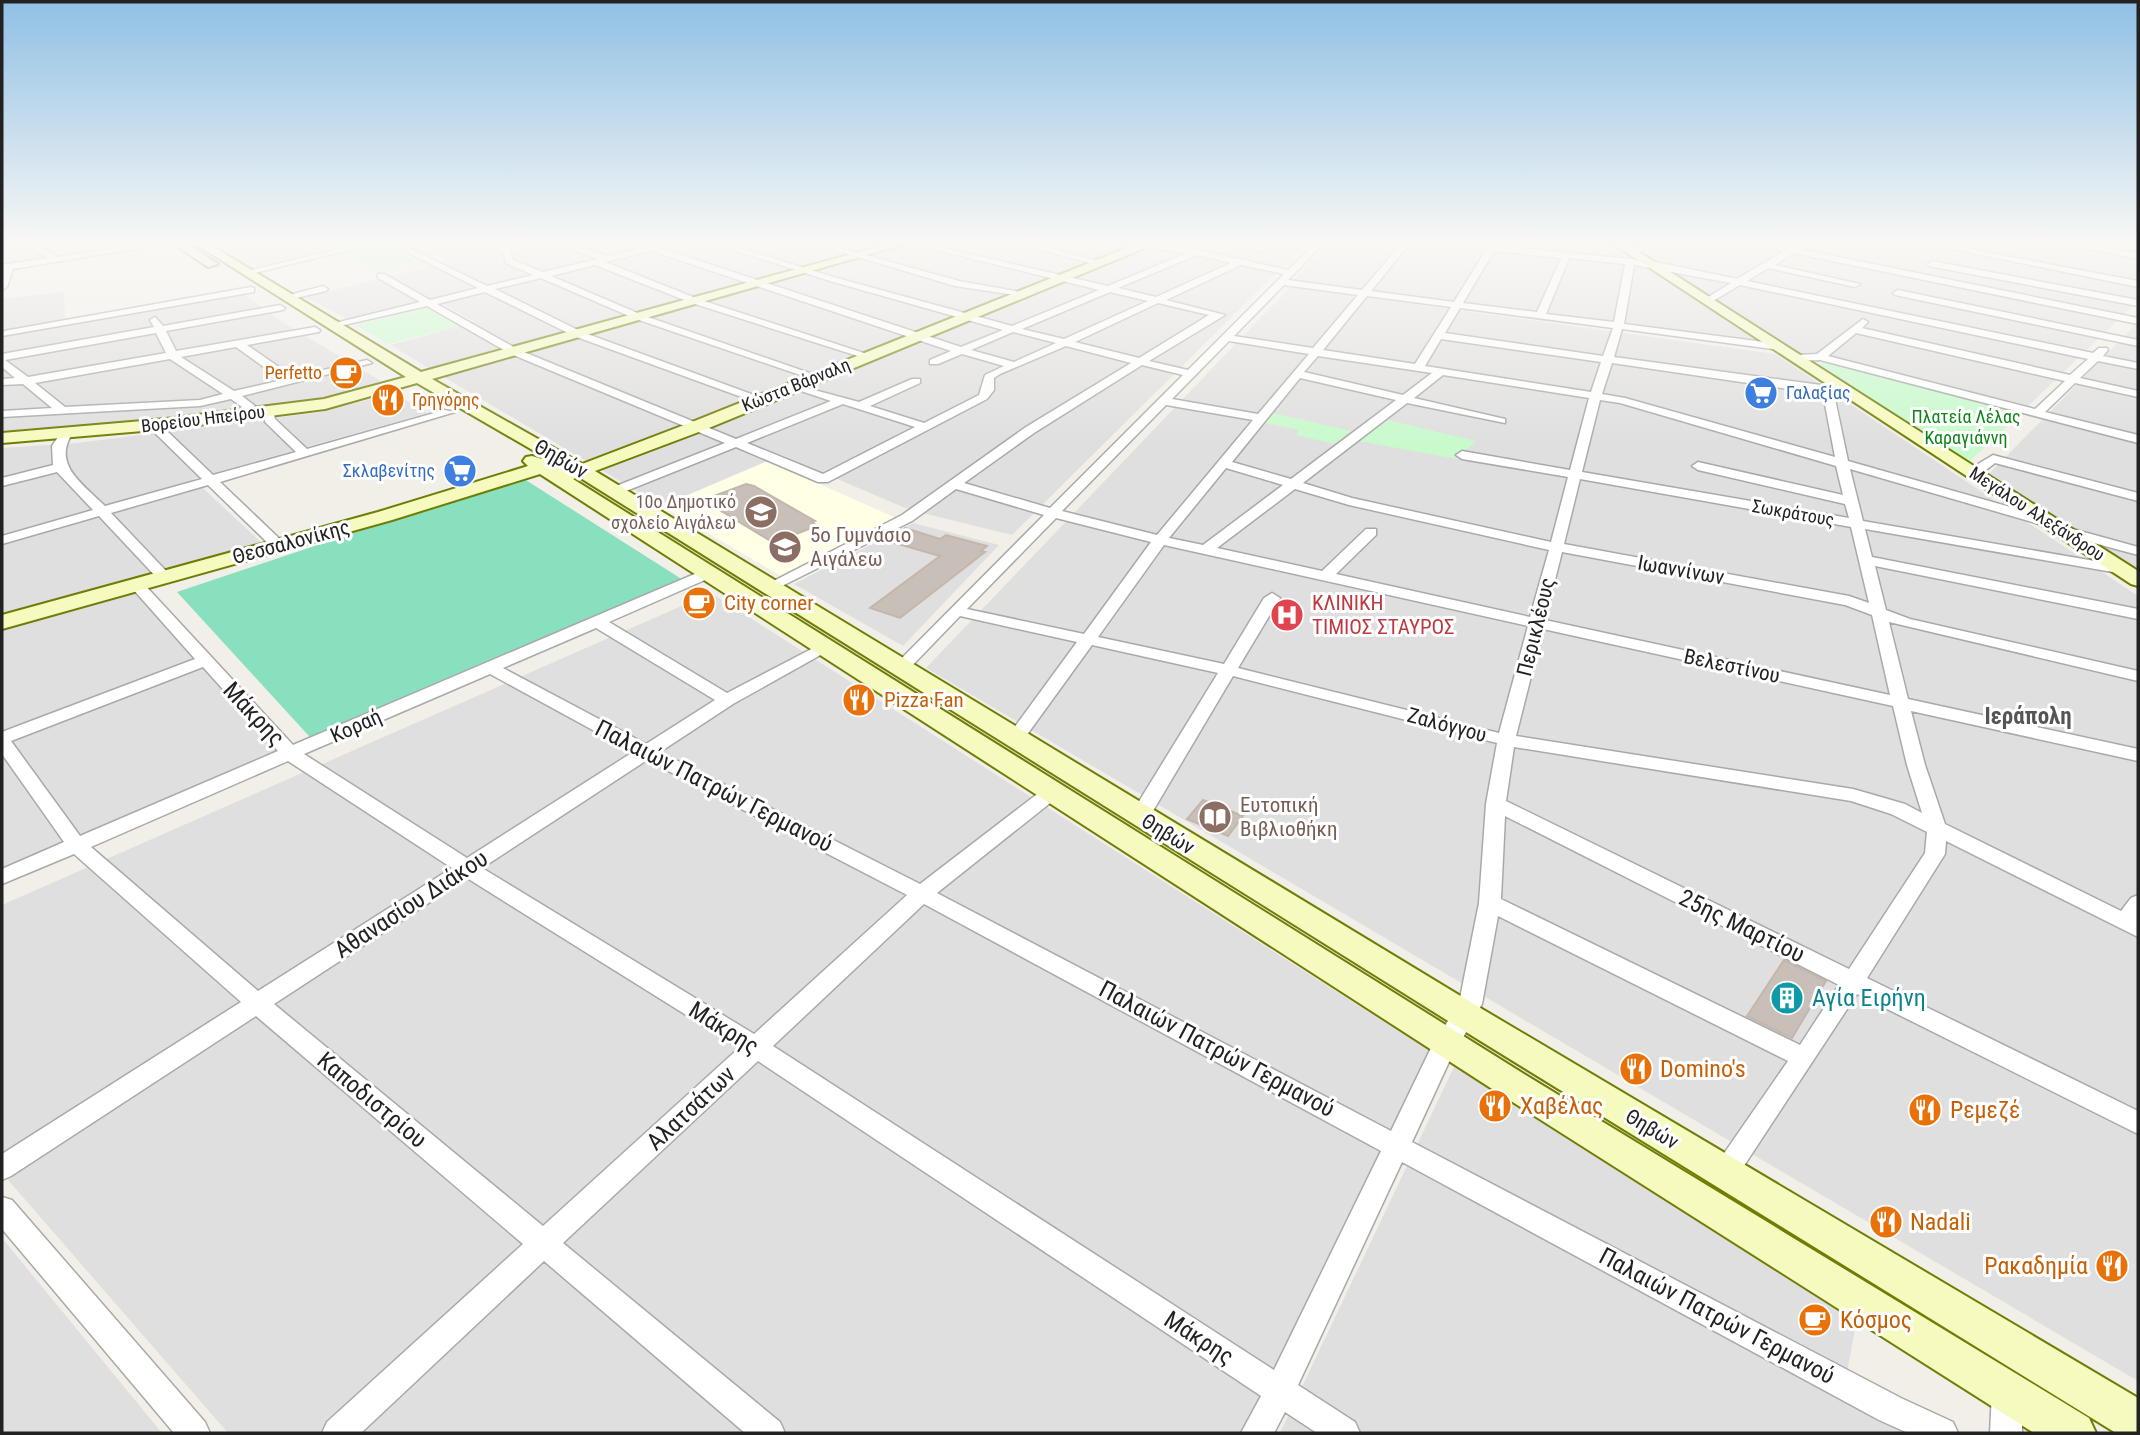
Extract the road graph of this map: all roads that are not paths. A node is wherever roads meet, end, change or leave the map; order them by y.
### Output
1 (143, 310) edge
2 (149, 310) edge
3 (248, 310) edge
4 (293, 310) edge
5 (301, 310) edge
6 (401, 310) edge
7 (442, 310) edge
8 (531, 310) edge
9 (623, 310) edge
10 (665, 310) edge
11 (721, 310) edge
12 (834, 310) edge
13 (943, 310) edge
14 (980, 310) edge
15 (1059, 310) edge
16 (1136, 310) edge
17 (1194, 310) edge
18 (1253, 310) edge
19 (1352, 310) edge
20 (1452, 310) edge
21 (1494, 310) edge
22 (1543, 310) edge
23 (1621, 310) edge
24 (1722, 310) edge
25 (1872, 310) edge
26 (1980, 310) edge
27 (2091, 310) edge
28 (1877, 311) junction
29 (1216, 315) junction
30 (965, 316) junction
31 (639, 317) junction
32 (1540, 317) junction
33 (1244, 319) junction
34 (2137, 319) edge
35 (335, 326) junction
36 (1618, 327) junction
37 (161, 329) junction
38 (1014, 329) junction
39 (1854, 329) junction
40 (315, 330) junction
41 (579, 334) junction
42 (3, 335) edge
43 (1437, 335) junction
44 (914, 337) junction
45 (1227, 338) junction
46 (2116, 338) junction
47 (1064, 343) junction
48 (2138, 343) edge
49 (239, 344) junction
50 (1780, 347) junction
51 (960, 351) junction
52 (1316, 351) junction
53 (515, 352) junction
54 (173, 356) junction
55 (868, 356) junction
56 (2096, 356) junction
57 (1820, 357) junction
58 (1796, 358) junction
59 (1609, 359) junction
60 (2, 360) edge
61 (1138, 361) junction
62 (934, 362) dead end
63 (367, 363) junction
64 (1015, 366) junction
65 (2138, 366) edge
66 (1419, 367) junction
67 (1442, 371) junction
68 (1190, 374) junction
69 (1297, 374) junction
70 (816, 377) junction
71 (421, 379) junction
72 (2073, 379) junction
73 (291, 381) junction
74 (2, 382) edge
75 (26, 382) junction
76 (916, 382) dead end
77 (402, 385) junction
78 (796, 386) junction
79 (1828, 391) junction
80 (1847, 391) junction
81 (2, 394) edge
82 (2138, 394) edge
83 (1596, 395) junction
84 (232, 396) junction
85 (1405, 399) junction
86 (758, 400) junction
87 (841, 401) junction
88 (1164, 401) junction
89 (859, 406) junction
90 (63, 411) junction
91 (269, 411) junction
92 (449, 412) junction
93 (2, 414) edge
94 (243, 414) junction
95 (2037, 414) junction
96 (1261, 418) junction
97 (1501, 421) dead end
98 (166, 424) junction
99 (698, 426) junction
100 (926, 427) junction
101 (65, 434) junction
102 (2, 438) edge
103 (2138, 439) edge
104 (741, 443) junction
105 (305, 454) junction
106 (1462, 455) dead end
107 (1223, 463) junction
108 (1842, 463) junction
109 (1698, 466) dead end
110 (60, 467) junction
111 (560, 472) junction
112 (1973, 473) junction
113 (1575, 475) junction
114 (212, 480) junction
115 (2, 482) edge
116 (1294, 483) junction
117 (955, 485) junction
118 (616, 491) junction
119 (2138, 497) edge
120 (1851, 501) junction
121 (103, 511) junction
122 (1053, 513) junction
123 (1857, 524) junction
124 (2057, 527) junction
125 (1371, 532) dead end
126 (2, 540) edge
127 (1160, 540) junction
128 (279, 546) junction
129 (1556, 547) junction
130 (1206, 550) junction
131 (2138, 551) edge
132 (1865, 560) junction
133 (709, 573) junction
134 (2131, 575) edge
135 (1326, 576) junction
136 (164, 577) junction
137 (137, 585) junction
138 (769, 587) junction
139 (1272, 598) dead end
140 (957, 611) junction
141 (1878, 613) junction
142 (2138, 614) edge
143 (596, 621) junction
144 (2, 622) edge
145 (1537, 623) junction
146 (1090, 639) junction
147 (825, 648) junction
148 (205, 661) junction
149 (490, 667) junction
150 (900, 668) junction
151 (1228, 670) junction
152 (2138, 676) edge
153 (727, 700) junction
154 (1901, 703) junction
155 (1015, 739) junction
156 (2, 740) edge
157 (1506, 740) junction
158 (646, 752) junction
159 (292, 755) junction
160 (2138, 755) edge
161 (1052, 792) junction
162 (1496, 804) junction
163 (1140, 816) junction
164 (1937, 829) junction
165 (76, 845) junction
166 (467, 868) junction
167 (2, 877) edge
168 (922, 894) junction
169 (1490, 903) junction
170 (2138, 903) edge
171 (2131, 926) edge
172 (1852, 981) junction
173 (257, 1003) junction
174 (1457, 1029) junction
175 (756, 1047) junction
176 (1804, 1058) junction
177 (2138, 1123) edge
178 (1398, 1145) junction
179 (2, 1168) edge
180 (1725, 1173) junction
181 (2, 1209) edge
182 (543, 1244) junction
183 (1280, 1391) junction
184 (2007, 1391) junction
185 (2138, 1422) edge
186 (194, 1433) edge
187 (338, 1433) edge
188 (769, 1433) edge
189 (1258, 1433) edge
190 (1345, 1433) edge
191 (1942, 1433) edge
192 (2006, 1433) edge
193 (2074, 1433) edge

1 - 42 street
2 - 37 street
3 - 37 street
4 - 40 main road, Θηβών
5 - 35 main road, Θηβών
6 - 35 street
7 - 53 street
8 - 41 street
9 - 31 street
10 - 31 main road, Βορείου Ηπείρου
11 - 55 street
12 - 44 street
13 - 30 street
14 - 30 main road, Κώστα Βάρναλη
15 - 38 street
16 - 47 street
17 - 29 street
18 - 33 street
19 - 52 street
20 - 43 street
21 - 32 street
22 - 32 street
23 - 36 street, Περικλέους
24 - 50 main road, Μεγάλου Αλεξάνδρου
25 - 28 street
26 - 46 street
27 - 34 street
28 - 39 street
28 - 56 street
29 - 33 street
29 - 61 street
30 - 38 street
30 - 44 main road, Κώστα Βάρναλη
31 - 41 main road, Βορείου Ηπείρου
31 - 70 street
32 - 36 street
33 - 45 street
34 - 46 street
35 - 71 main road, Θηβών
36 - 50 street
36 - 59 street, Περικλέους
37 - 54 street
37 - 60 street
38 - 47 street
38 - 51 street
39 - 57 street
39 - 72 street
40 - 49 street
40 - 63 main road, Θηβών
41 - 53 main road, Βορείου Ηπείρου
41 - 86 street
43 - 59 street
43 - 66 street
44 - 51 street
44 - 55 main road, Κώστα Βάρναλη
45 - 52 street
45 - 68 street
46 - 48 street
46 - 56 street
47 - 61 street
47 - 64 street
49 - 54 street
49 - 73 street
50 - 58 main road, Μεγάλου Αλεξάνδρου
51 - 62 street
51 - 64 street
52 - 66 street
52 - 69 street
53 - 71 main road, Βορείου Ηπείρου
53 - 99 street
54 - 75 street
54 - 84 street
55 - 70 main road, Κώστα Βάρναλη
56 - 65 street
56 - 72 street
57 - 58 street
57 - 95 street
58 - 80 main road, Μεγάλου Αλεξάνδρου
59 - 79 street
59 - 83 street, Περικλέους
60 - 75 street
61 - 68 street
61 - 117 street
63 - 73 street
63 - 77 main road, Θηβών
64 - 100 street
66 - 67 street
67 - 83 street
67 - 85 street
68 - 88 street
69 - 85 street
69 - 96 street
70 - 78 main road, Κώστα Βάρναλη
71 - 77 main road, Βορείου Ηπείρου
71 - 111 main road, Θηβών
72 - 82 street
72 - 95 street
73 - 84 street
74 - 75 street
75 - 81 street
75 - 90 street
76 - 89 street
77 - 91 main road, Βορείου Ηπείρου
77 - 92 main road, Θηβών
78 - 86 main road, Κώστα Βάρναλη
78 - 87 street
79 - 80 street
79 - 108 street
80 - 112 main road, Μεγάλου Αλεξάνδρου
83 - 108 street
83 - 113 street, Περικλέους
84 - 90 street
84 - 94 street
85 - 97 street
85 - 116 street
86 - 99 main road, Κώστα Βάρναλη
87 - 89 street
87 - 104 street
88 - 96 street
88 - 122 street
89 - 100 street
90 - 93 street
91 - 94 main road, Βορείου Ηπείρου
91 - 105 street
92 - 105 street
92 - 111 main road, Θηβών
94 - 98 main road, Βορείου Ηπείρου
95 - 103 street
96 - 107 street
98 - 101 main road, Βορείου Ηπείρου
98 - 114 street
99 - 104 street
99 - 111 main road, Κώστα Βάρναλη
100 - 104 street
101 - 102 main road, Βορείου Ηπείρου
101 - 110 street
104 - 118 street
105 - 114 street
106 - 113 street, Σωκράτους
107 - 116 street, Ιωαννίνων
107 - 127 street
108 - 120 street
108 - 124 street
109 - 120 street
110 - 115 street
110 - 121 street
111 - 118 main road, Θηβών
111 - 128 main road, Θεσσαλονίκης
111 - 133 main road, Θηβών
112 - 119 street
112 - 124 main road, Μεγάλου Αλεξάνδρου
113 - 123 street, Σωκράτους
113 - 129 street, Περικλέους
114 - 121 street
114 - 128 street
116 - 129 street, Ιωαννίνων
116 - 130 street
117 - 122 street, Βελεστίνου
117 - 138 street
118 - 138 main road, Θηβών
120 - 123 street
121 - 126 street
121 - 136 street
122 - 127 street, Βελεστίνου
122 - 140 street
123 - 132 street
123 - 134 street, Σωκράτους
124 - 131 street
124 - 134 main road, Μεγάλου Αλεξάνδρου
125 - 135 street
127 - 130 street, Βελεστίνου
127 - 146 street
128 - 136 main road, Θεσσαλονίκης
129 - 141 street, Ιωαννίνων
129 - 145 street, Περικλέους
130 - 135 street, Βελεστίνου
132 - 141 street
132 - 142 street
133 - 143 street, Κοραή
133 - 147 main road, Θηβών
135 - 145 street, Βελεστίνου
136 - 137 main road, Θεσσαλονίκης
137 - 144 main road, Θεσσαλονίκης
137 - 148 street, Μάκρης
138 - 150 main road, Θηβών
139 - 151 street
140 - 146 street, Ζαλόγγου
140 - 150 street
141 - 152 street, Ιωαννίνων
141 - 154 street
143 - 149 street, Κοραή
143 - 153 street
145 - 154 street, Βελεστίνου
145 - 157 street, Περικλέους
146 - 151 street, Ζαλόγγου
146 - 155 street
147 - 153 street, Αθανασίου Διάκου
147 - 161 main road, Θηβών
148 - 156 street
148 - 159 street, Μάκρης
149 - 158 street, Παλαιών Πατρών Γερμανού
149 - 159 street, Κοραή
150 - 155 main road, Θηβών
151 - 157 street, Ζαλόγγου
151 - 163 street
153 - 158 street, Αθανασίου Διάκου
154 - 160 street, Βελεστίνου
154 - 164 street
155 - 163 main road, Θηβών
156 - 165 street, Καποδιστρίου
157 - 162 street, Περικλέους
157 - 164 street, Ζαλόγγου
158 - 166 street, Αθανασίου Διάκου
158 - 168 street, Παλαιών Πατρών Γερμανού
159 - 165 street, Κοραή
159 - 166 street, Μάκρης
161 - 168 street, Αλατσάτων
161 - 174 main road, Θηβών
162 - 169 street, Περικλέους
162 - 172 street, 25ης Μαρτίου
163 - 174 main road, Θηβών
164 - 171 street, Ζαλόγγου
164 - 172 street
165 - 167 street, Κοραή
165 - 173 street, Καποδιστρίου
166 - 173 street, Αθανασίου Διάκου
166 - 175 street, Μάκρης
168 - 175 street, Αλατσάτων
168 - 178 street, Παλαιών Πατρών Γερμανού
169 - 174 street, Περικλέους
169 - 176 street
170 - 171 street
172 - 176 street
172 - 177 street, 25ης Μαρτίου
173 - 179 street, Αθανασίου Διάκου
173 - 182 street, Καποδιστρίου
174 - 178 street, Περικλέους
174 - 180 main road, Θηβών
174 - 184 main road, Θηβών
175 - 182 street, Αλατσάτων
175 - 183 street, Μάκρης
176 - 180 street
178 - 183 street, Περικλέους
178 - 191 street, Παλαιών Πατρών Γερμανού
180 - 185 main road, Θηβών
181 - 186 street
182 - 187 street, Αλατσάτων
182 - 188 street, Καποδιστρίου
183 - 189 street, Περικλέους
183 - 190 street, Μάκρης
184 - 192 street
184 - 193 main road, Θηβών

